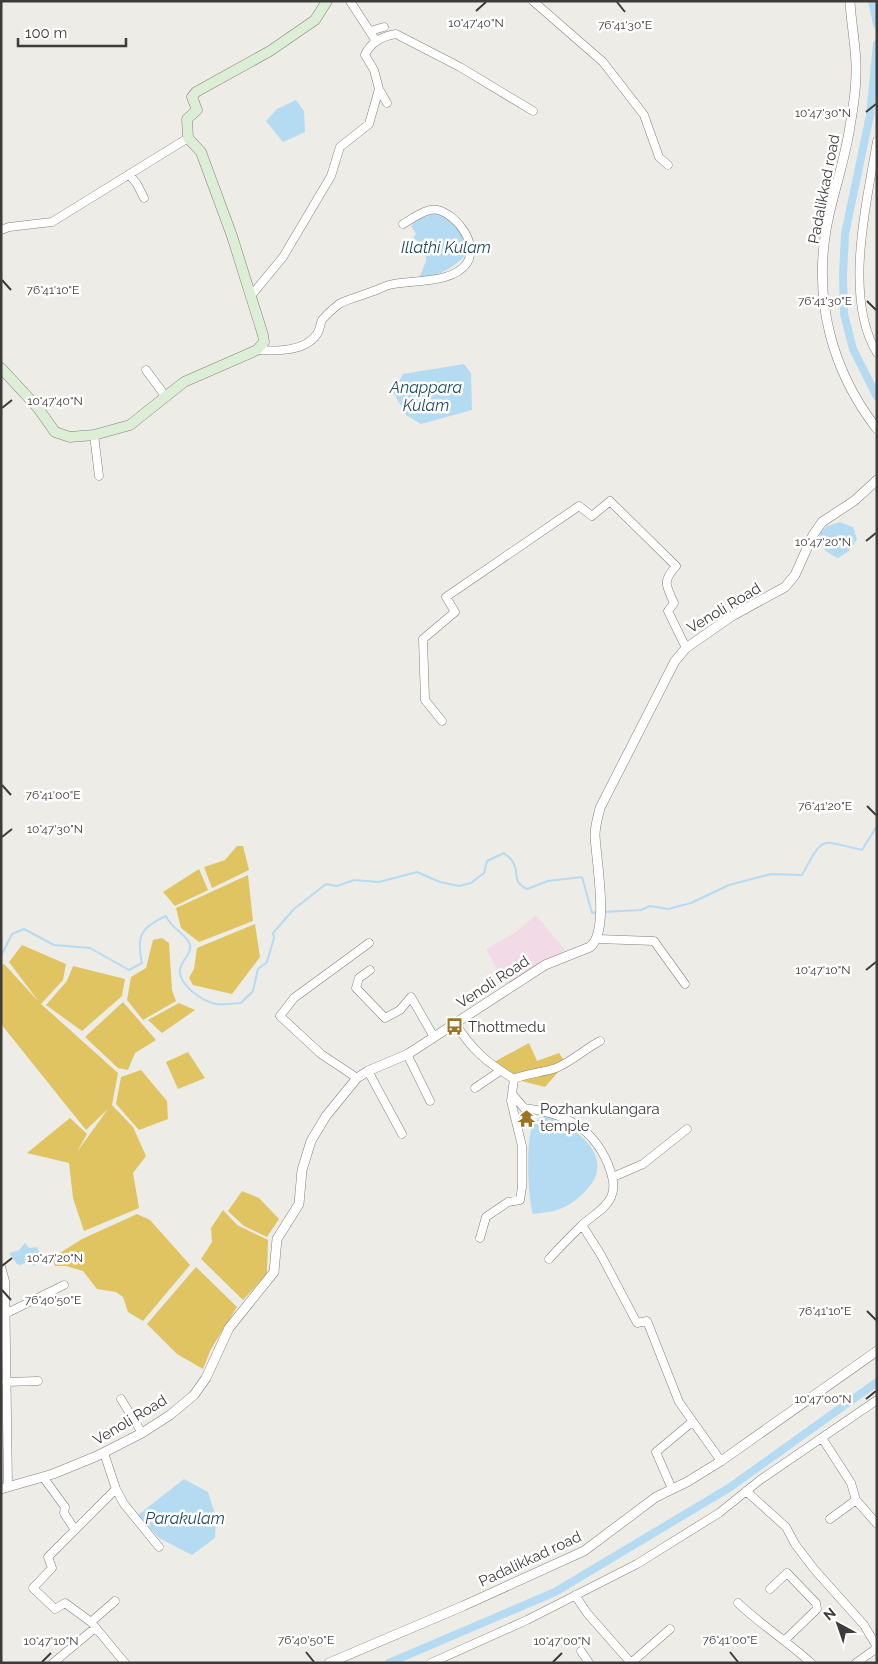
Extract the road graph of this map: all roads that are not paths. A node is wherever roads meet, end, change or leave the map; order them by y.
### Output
1 (327, 1) edge
2 (350, 1) edge
3 (533, 1) edge
4 (850, 1) edge
5 (384, 27) dead end
6 (370, 31) junction
7 (376, 41) junction
8 (379, 89) junction
9 (388, 103) dead end
10 (533, 111) dead end
11 (188, 138) junction
12 (877, 141) edge
13 (668, 165) dead end
14 (130, 174) junction
15 (144, 198) dead end
16 (403, 224) dead end
17 (1, 230) edge
18 (250, 297) junction
19 (257, 350) junction
20 (877, 352) edge
21 (1, 368) edge
22 (146, 370) dead end
23 (166, 397) junction
24 (877, 430) edge
25 (94, 435) junction
26 (99, 476) dead end
27 (877, 480) edge
28 (686, 648) junction
29 (442, 721) dead end
30 (597, 940) junction
31 (369, 943) dead end
32 (370, 970) dead end
33 (685, 984) dead end
34 (455, 1023) junction
35 (434, 1037) junction
36 (600, 1041) dead end
37 (407, 1054) junction
38 (368, 1071) junction
39 (500, 1071) junction
40 (357, 1078) junction
41 (514, 1079) junction
42 (475, 1088) dead end
43 (513, 1095) junction
44 (430, 1101) dead end
45 (524, 1108) junction
46 (514, 1112) junction
47 (687, 1129) dead end
48 (402, 1134) dead end
49 (613, 1176) junction
50 (582, 1225) junction
51 (480, 1238) dead end
52 (549, 1259) dead end
53 (1, 1267) edge
54 (64, 1285) dead end
55 (3, 1315) edge
56 (877, 1352) edge
57 (38, 1380) dead end
58 (6, 1382) junction
59 (121, 1398) dead end
60 (875, 1404) edge
61 (692, 1422) junction
62 (142, 1433) junction
63 (822, 1438) junction
64 (104, 1453) junction
65 (721, 1461) junction
66 (43, 1477) junction
67 (4, 1488) edge
68 (116, 1489) junction
69 (672, 1490) junction
70 (746, 1490) junction
71 (856, 1500) junction
72 (830, 1519) dead end
73 (877, 1524) edge
74 (76, 1530) junction
75 (159, 1547) dead end
76 (770, 1589) dead end
77 (576, 1595) junction
78 (115, 1601) dead end
79 (738, 1603) dead end
80 (93, 1625) junction
81 (670, 1629) dead end
82 (786, 1640) junction
83 (877, 1648) edge
84 (581, 1651) dead end
85 (53, 1663) edge
86 (125, 1663) edge
87 (329, 1663) edge
88 (431, 1663) edge
89 (588, 1663) edge
90 (631, 1663) edge
91 (811, 1663) edge
92 (856, 1663) edge

1 - 11 main road
2 - 6 street
3 - 13 street
4 - 24 street, Padalikkad road
5 - 6 street
6 - 7 street
7 - 8 street
7 - 10 street
8 - 9 street
8 - 18 street
11 - 14 street
11 - 18 main road
12 - 20 street
14 - 15 street
14 - 17 street
16 - 19 street
18 - 19 main road
19 - 23 main road
21 - 25 main road
22 - 23 street
23 - 25 main road
25 - 26 street
27 - 28 street, Venoli Road
28 - 29 street
28 - 30 street, Venoli Road
30 - 33 street
30 - 34 street, Venoli Road
31 - 40 street
32 - 35 street
34 - 35 street, Venoli Road
34 - 39 street
35 - 37 street, Venoli Road
36 - 41 street
37 - 38 street, Venoli Road
37 - 44 street
38 - 40 street, Venoli Road
38 - 48 street
39 - 41 street
39 - 42 street
40 - 62 street, Venoli Road
41 - 43 street
43 - 45 street
43 - 46 street
45 - 46 street
45 - 49 street
46 - 51 street
47 - 49 street
49 - 50 street
50 - 52 street
50 - 61 street
53 - 55 street
54 - 55 street
55 - 58 street
56 - 65 street, Padalikkad road
57 - 58 street
58 - 67 street
59 - 62 street
60 - 63 street
61 - 65 street
61 - 69 street
62 - 64 street, Venoli Road
63 - 70 street
63 - 71 street
64 - 66 street, Venoli Road
64 - 68 street
65 - 69 street, Padalikkad road
66 - 67 street, Venoli Road
66 - 74 street
68 - 74 street
68 - 75 street
69 - 87 street, Padalikkad road
70 - 77 street
70 - 83 street
71 - 72 street
71 - 73 street
74 - 80 street
76 - 82 street
77 - 88 street
77 - 90 street
78 - 80 street
79 - 82 street
80 - 85 street
80 - 86 street
81 - 90 street
82 - 91 street
83 - 92 street
84 - 89 street

